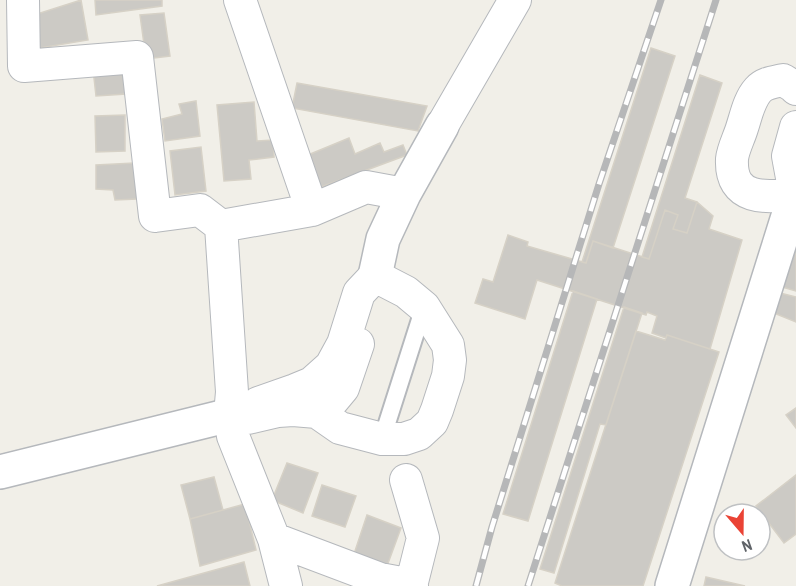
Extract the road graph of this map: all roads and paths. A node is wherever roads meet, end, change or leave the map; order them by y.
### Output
1 (23, 0) edge
2 (240, 0) edge
3 (515, 0) edge
4 (796, 90) edge
5 (442, 126) joint
6 (796, 127) edge
7 (404, 194) junction
8 (796, 194) edge
9 (312, 210) junction
10 (221, 226) junction
11 (375, 276) junction
12 (424, 307) junction
13 (317, 412) junction
14 (230, 415) junction
15 (382, 439) junction
16 (0, 472) edge
17 (406, 480) dead end
18 (274, 539) junction
19 (411, 585) edge
20 (286, 586) edge
21 (672, 586) edge

1 - 10 street
2 - 9 street
3 - 5 street
4 - 8 street
5 - 7 street
6 - 8 street
7 - 9 street
7 - 11 street
8 - 21 street
9 - 10 street
10 - 14 street
11 - 12 street
11 - 13 street
11 - 14 street
12 - 15 lane
12 - 15 street
13 - 14 street
13 - 15 street
14 - 16 street
14 - 18 street
17 - 19 street
18 - 19 street
18 - 20 street

